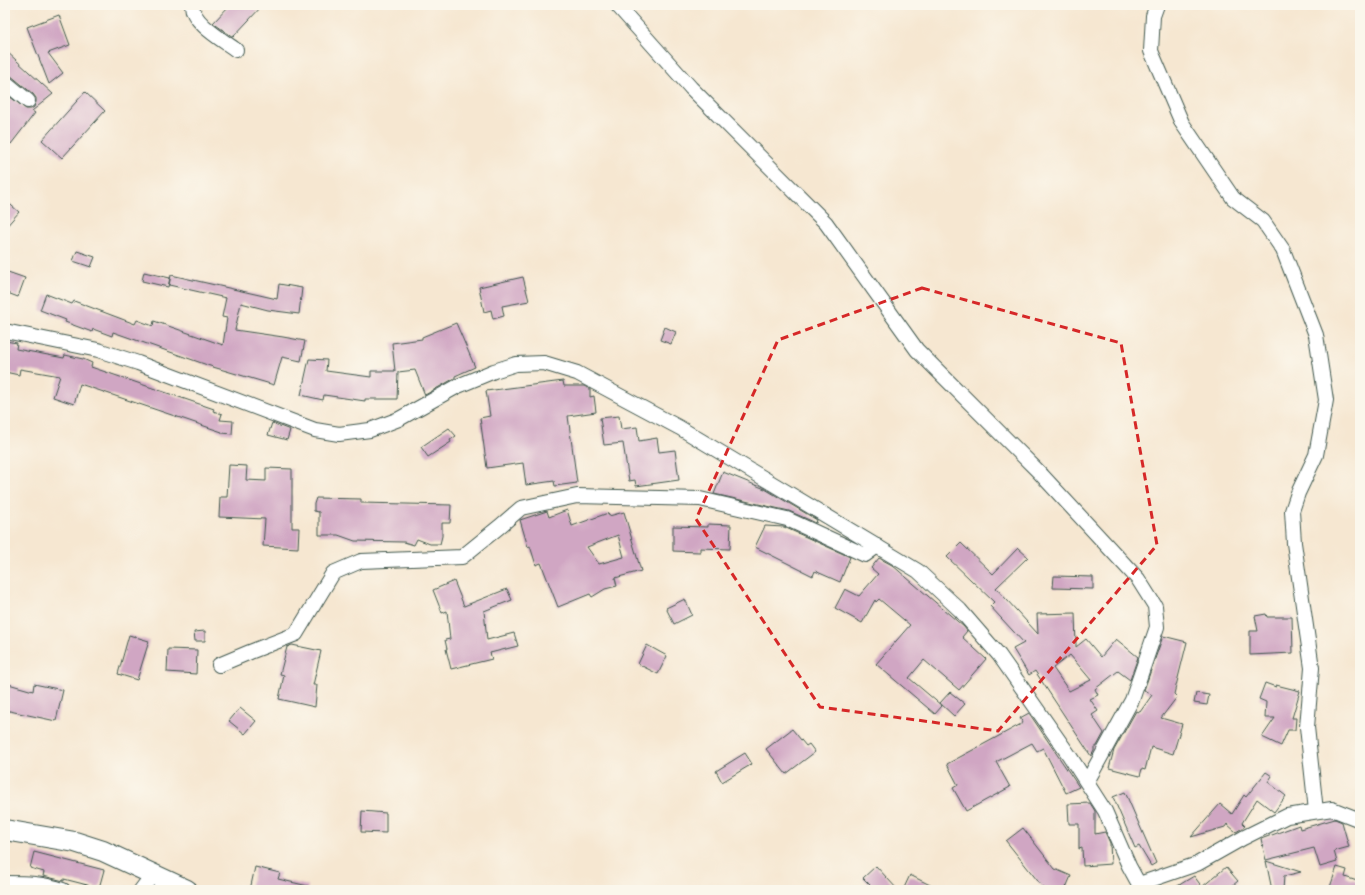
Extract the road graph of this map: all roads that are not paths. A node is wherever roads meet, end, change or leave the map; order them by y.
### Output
1 (192, 5) edge
2 (617, 5) edge
3 (1157, 5) edge
4 (236, 50) dead end
5 (5, 82) edge
6 (28, 101) dead end
7 (5, 331) edge
8 (877, 546) junction
9 (220, 666) dead end
10 (1087, 782) junction
11 (1316, 811) junction
12 (1360, 820) edge
13 (5, 830) edge
14 (154, 874) junction
15 (5, 882) edge
16 (1141, 887) edge
17 (63, 890) edge
18 (141, 890) edge
19 (187, 890) edge

1 - 4 street
2 - 10 street
3 - 11 street
5 - 6 street
7 - 8 street
8 - 9 street
8 - 10 street
10 - 16 street
11 - 12 street
11 - 16 street
13 - 14 main road
14 - 18 street
14 - 19 main road
15 - 17 street

